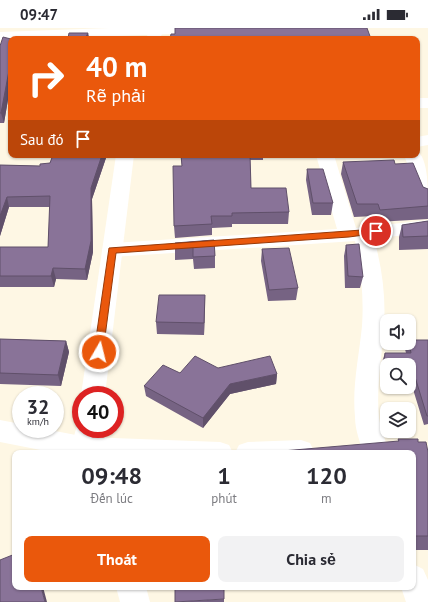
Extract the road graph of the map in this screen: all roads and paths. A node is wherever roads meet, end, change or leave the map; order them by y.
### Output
1 (233, 28) edge
2 (156, 32) edge
3 (0, 36) edge
4 (125, 158) edge
5 (326, 158) edge
6 (414, 158) edge
7 (428, 195) edge
8 (428, 226) edge
9 (356, 234) junction
10 (112, 250) junction
11 (94, 386) edge
12 (0, 431) edge
13 (87, 443) edge
14 (366, 449) edge
15 (180, 450) edge
16 (336, 450) edge
17 (416, 588) edge
18 (132, 590) edge
19 (135, 602) edge
20 (421, 602) edge

1 - 2 street
2 - 3 street
4 - 10 street
5 - 9 street
6 - 7 street
8 - 9 street
9 - 10 street
9 - 14 street
10 - 11 street
12 - 13 street
13 - 15 street
14 - 16 street
17 - 20 street
18 - 19 street

